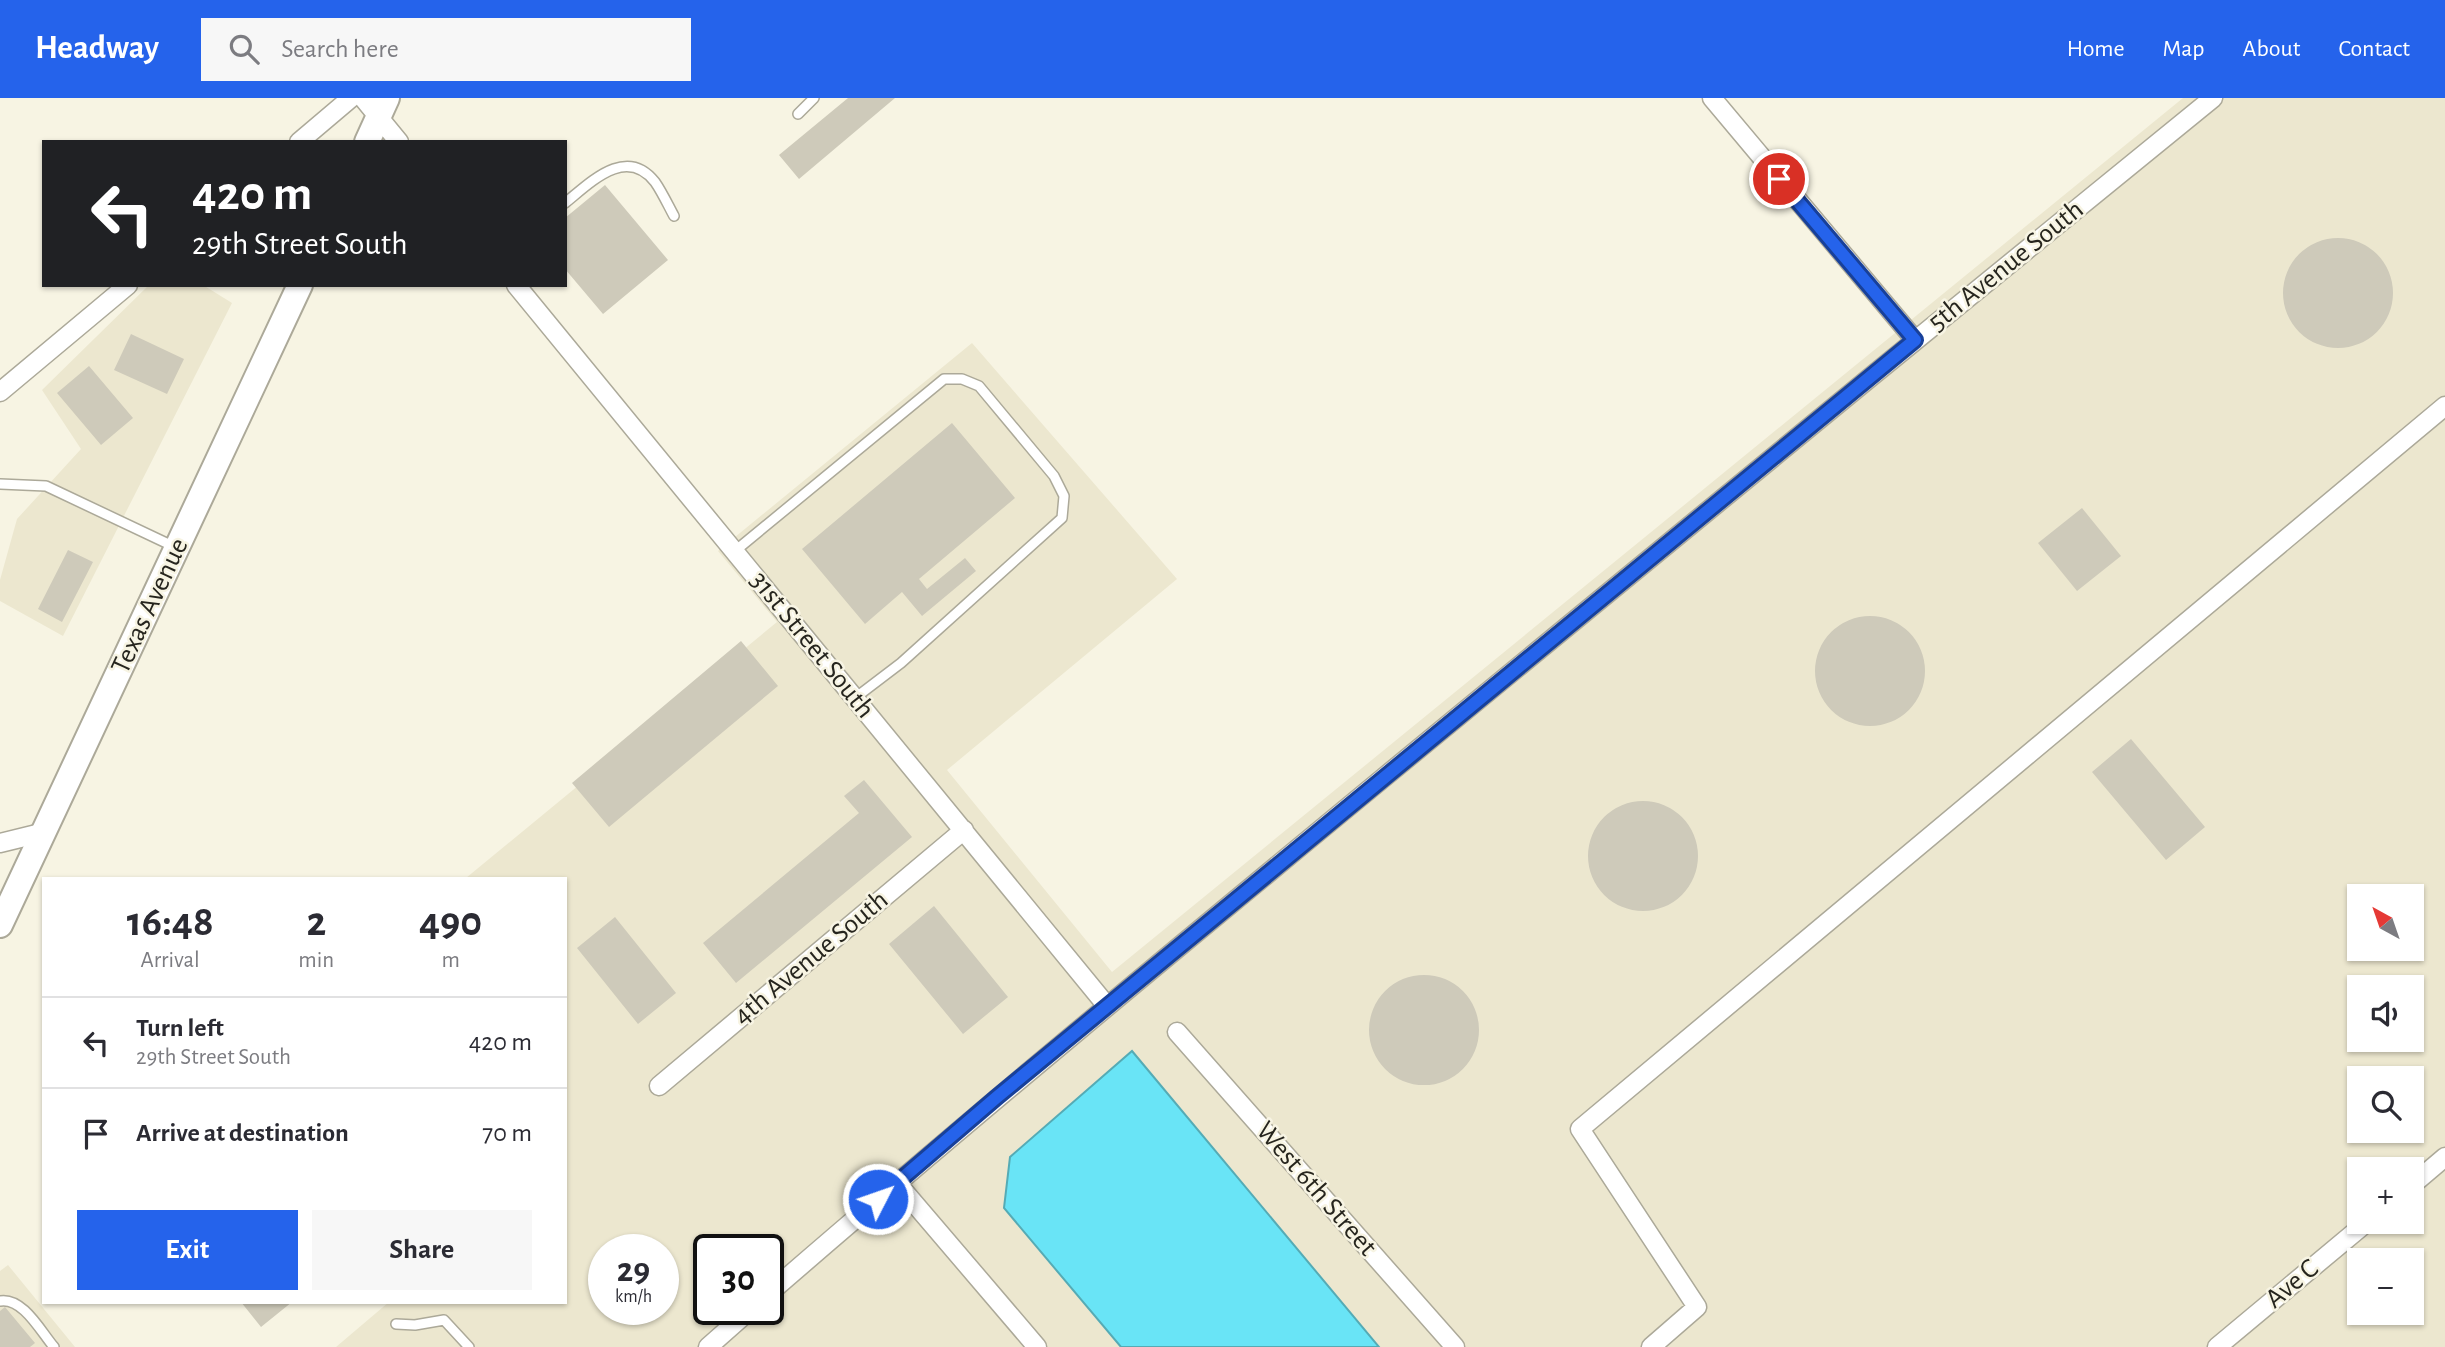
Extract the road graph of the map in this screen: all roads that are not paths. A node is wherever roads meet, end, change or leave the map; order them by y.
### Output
1 (351, 98) edge
2 (814, 98) edge
3 (1712, 98) edge
4 (2213, 98) edge
5 (376, 104) edge
6 (798, 114) dead end
7 (301, 140) edge
8 (367, 140) edge
9 (398, 140) edge
10 (567, 201) edge
11 (674, 216) dead end
12 (126, 287) edge
13 (299, 287) edge
14 (518, 287) edge
15 (1915, 340) junction
16 (0, 392) edge
17 (2445, 406) edge
18 (0, 484) edge
19 (177, 548) junction
20 (734, 551) junction
21 (855, 698) junction
22 (964, 830) junction
23 (45, 832) junction
24 (0, 843) edge
25 (0, 925) edge
26 (1107, 1006) junction
27 (1177, 1032) dead end
28 (659, 1086) dead end
29 (2445, 1157) edge
30 (2424, 1175) edge
31 (897, 1183) junction
32 (2353, 1234) edge
33 (784, 1280) edge
34 (0, 1301) edge
35 (396, 1324) dead end
36 (733, 1325) edge
37 (54, 1347) edge
38 (469, 1347) edge
39 (708, 1347) edge
40 (1037, 1347) edge
41 (1455, 1347) edge
42 (1651, 1347) edge
43 (2217, 1347) edge

1 - 7 street
2 - 6 lane
3 - 15 street
4 - 15 street, 5th Avenue South
5 - 8 main road
5 - 9 street
10 - 11 lane
12 - 16 street
13 - 19 main road, Texas Avenue
14 - 20 street, 31st Street South
15 - 26 street, 5th Avenue South
17 - 42 street
18 - 19 lane
19 - 23 main road, Texas Avenue
20 - 21 street, 31st Street South
20 - 21 lane
21 - 22 street, 31st Street South
22 - 26 street, 31st Street South
22 - 28 street, 4th Avenue South
23 - 24 street
23 - 25 main road, Texas Avenue
26 - 31 street, 5th Avenue South
27 - 41 street, West 6th Street
29 - 30 street
31 - 33 street, 5th Avenue South
31 - 40 street
32 - 43 street, Ave C
34 - 37 lane
35 - 38 lane
36 - 39 street

